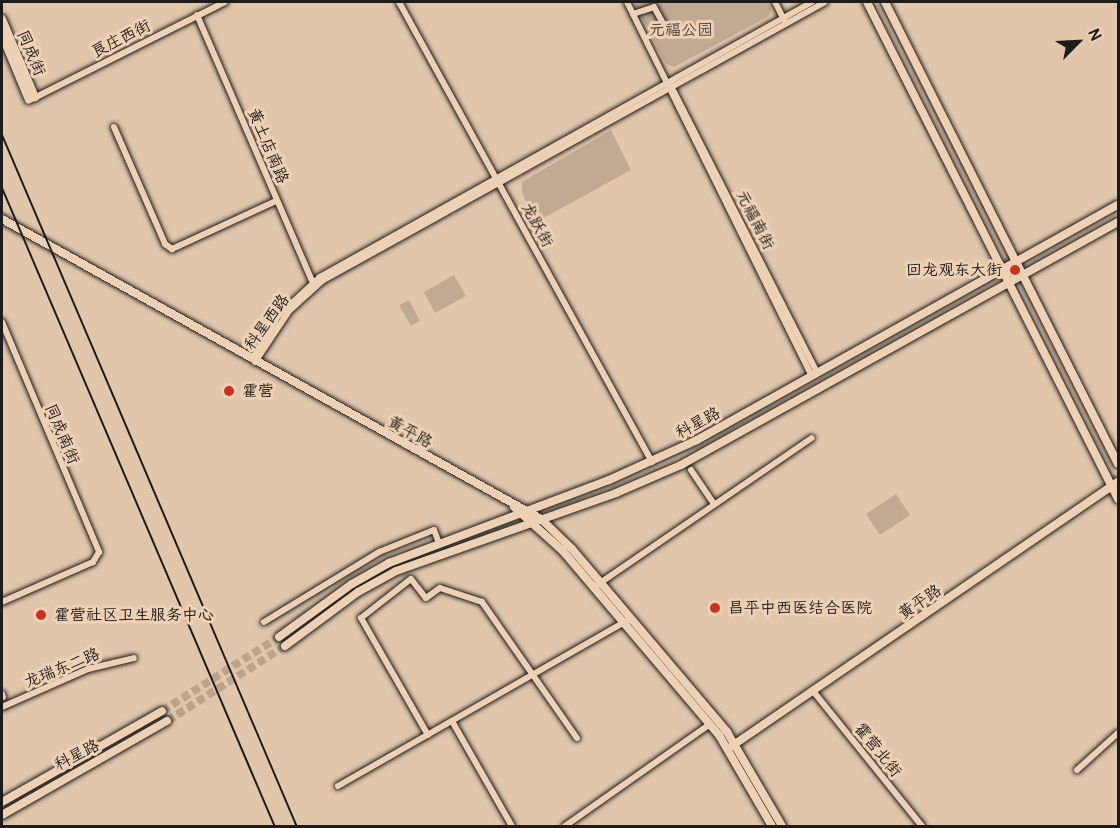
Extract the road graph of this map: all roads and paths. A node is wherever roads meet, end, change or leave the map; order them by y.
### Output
1 (225, 2) edge
2 (399, 2) edge
3 (627, 2) edge
4 (774, 2) edge
5 (812, 2) edge
6 (825, 2) edge
7 (867, 2) edge
8 (885, 2) edge
9 (633, 14) junction
10 (197, 15) junction
11 (2, 19) edge
12 (784, 21) junction
13 (665, 27) dead end
14 (2, 35) edge
15 (669, 86) junction
16 (32, 99) junction
17 (114, 127) dead end
18 (497, 180) junction
19 (276, 201) junction
20 (1119, 204) edge
21 (2, 220) edge
22 (1119, 222) edge
23 (1017, 261) junction
24 (1002, 269) junction
25 (1023, 275) junction
26 (1009, 283) junction
27 (314, 284) junction
28 (2, 322) edge
29 (256, 360) junction
30 (814, 374) junction
31 (812, 438) dead end
32 (652, 462) junction
33 (1119, 464) edge
34 (691, 470) dead end
35 (1115, 484) edge
36 (1119, 498) edge
37 (714, 504) junction
38 (525, 511) junction
39 (537, 521) junction
40 (439, 543) junction
41 (597, 585) junction
42 (2, 602) edge
43 (628, 620) junction
44 (264, 622) dead end
45 (279, 637) tunnel mouth
46 (285, 646) tunnel mouth
47 (134, 658) dead end
48 (534, 674) junction
49 (813, 690) junction
50 (2, 707) edge
51 (162, 711) tunnel mouth
52 (167, 721) tunnel mouth
53 (452, 721) junction
54 (710, 724) junction
55 (1119, 733) edge
56 (428, 735) junction
57 (577, 738) dead end
58 (732, 746) junction
59 (1077, 770) dead end
60 (338, 786) dead end
61 (2, 802) edge
62 (2, 815) edge
63 (512, 826) edge
64 (565, 826) edge
65 (772, 826) edge
66 (782, 826) edge
67 (922, 826) edge

1 - 10 street, 良庄西街
2 - 18 street, 龙跃街
3 - 9 street, 元福南街
4 - 12 street
5 - 12 street, 科星西路
6 - 12 street, 科星西路
7 - 24 main road
8 - 23 main road
9 - 13 street
9 - 15 street, 元福南街
10 - 16 street, 良庄西街
10 - 19 street, 黄土店南路
11 - 16 main road, 同成街
12 - 15 street, 科星西路
14 - 16 main road, 同成街
15 - 18 street, 科星西路
15 - 30 street, 元福南街
17 - 19 street
18 - 27 street, 科星西路
18 - 32 street, 龙跃街
19 - 27 street, 黄土店南路
20 - 23 main road, 科星路
21 - 29 main road, 黄平路
22 - 25 main road, 科星路
23 - 24 main road, 科星路
23 - 25 main road
24 - 26 main road
24 - 30 main road, 科星路
25 - 26 main road, 科星路
25 - 33 main road
26 - 35 main road
26 - 39 main road, 科星路
27 - 29 street, 科星西路
28 - 42 street, 同成南街
29 - 38 main road, 黄平路
30 - 32 main road, 科星路
31 - 37 street
32 - 38 main road, 科星路
34 - 37 street
35 - 36 main road
35 - 49 main road, 黄平路
37 - 41 street
38 - 39 main road, 黄平路
38 - 40 main road, 科星路
39 - 41 main road, 黄平路
39 - 46 main road, 科星路
40 - 44 street
40 - 45 main road, 科星路
41 - 43 main road, 黄平路
43 - 48 street
43 - 54 main road, 黄平路
43 - 58 main road, 黄平路
47 - 50 street, 龙瑞东二路
48 - 53 street
48 - 56 street
48 - 57 street
49 - 58 main road, 黄平路
49 - 67 street, 霍营北街
51 - 61 main road, 科星路
52 - 62 main road, 科星路
53 - 56 street
53 - 63 street
54 - 58 main road, 黄平路
54 - 64 street
55 - 59 street
56 - 60 street
58 - 65 main road
58 - 66 main road

